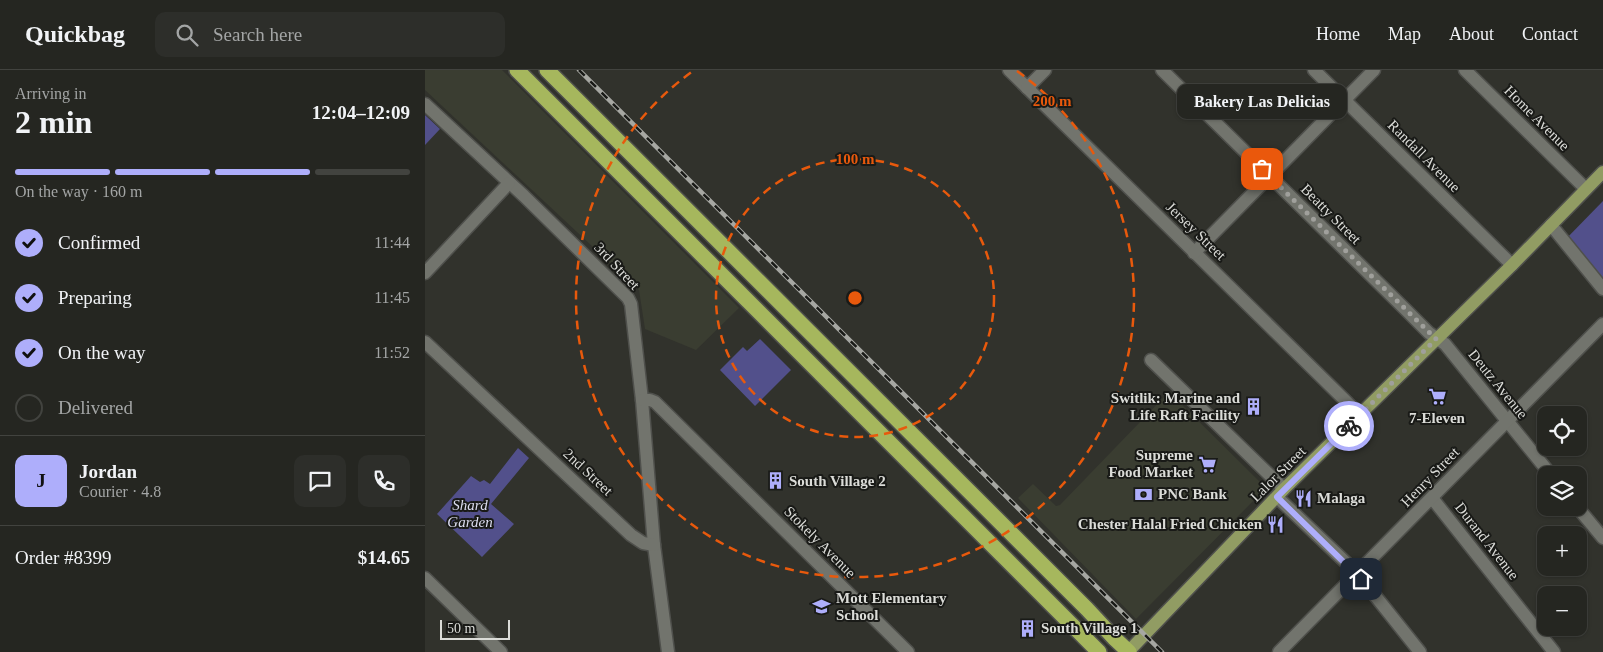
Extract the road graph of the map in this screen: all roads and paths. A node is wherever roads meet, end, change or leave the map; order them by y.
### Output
1 (517, 70) edge
2 (547, 70) edge
3 (1009, 70) edge
4 (1045, 70) edge
5 (1162, 70) edge
6 (1314, 70) edge
7 (1374, 70) edge
8 (1465, 70) edge
9 (1027, 88) junction
10 (1344, 100) junction
11 (425, 104) edge
12 (1603, 172) edge
13 (1269, 176) junction
14 (509, 183) junction
15 (1586, 189) junction
16 (1551, 226) junction
17 (1194, 253) junction
18 (1512, 265) junction
19 (425, 273) edge
20 (1603, 289) edge
21 (1603, 324) edge
22 (1436, 339) junction
23 (425, 342) edge
24 (1151, 360) dead end
25 (642, 400) junction
26 (1360, 415) junction
27 (1507, 421) junction
28 (1544, 466) edge
29 (1281, 493) junction
30 (1432, 498) junction
31 (1585, 516) edge
32 (1603, 538) edge
33 (655, 545) junction
34 (1357, 574) junction
35 (425, 578) edge
36 (501, 652) edge
37 (668, 652) edge
38 (908, 652) edge
39 (1099, 652) edge
40 (1128, 652) edge
41 (1279, 652) edge
42 (1420, 652) edge
43 (1554, 652) edge

1 - 39 highway
2 - 40 highway
3 - 9 street, Jersey Street
4 - 9 street
5 - 13 street, Beatty Street
6 - 10 street, Randall Avenue
7 - 10 street
8 - 15 street, Home Avenue
9 - 17 street, Jersey Street
10 - 13 street
10 - 18 street, Randall Avenue
11 - 14 street, 3rd Street
12 - 15 main road, Lalor Street
13 - 17 street
13 - 22 street, Beatty Street
14 - 19 street
14 - 25 street, 3rd Street
15 - 16 main road, Lalor Street
16 - 18 main road, Lalor Street
16 - 20 street
17 - 26 street, Jersey Street
18 - 22 main road, Lalor Street
21 - 27 street, Henry Street
22 - 26 main road, Lalor Street
22 - 27 street, Deutz Avenue
23 - 33 street, 2nd Street
24 - 29 street
25 - 33 street, 3rd Street
25 - 38 street, Stokely Avenue
26 - 29 main road, Lalor Street
27 - 28 street, Deutz Avenue
27 - 30 street, Henry Street
29 - 34 street
29 - 40 main road, Lalor Street
30 - 34 street, Henry Street
30 - 43 street, Durand Avenue
31 - 32 street
33 - 37 street
34 - 41 street, Henry Street
34 - 42 street
35 - 36 street

